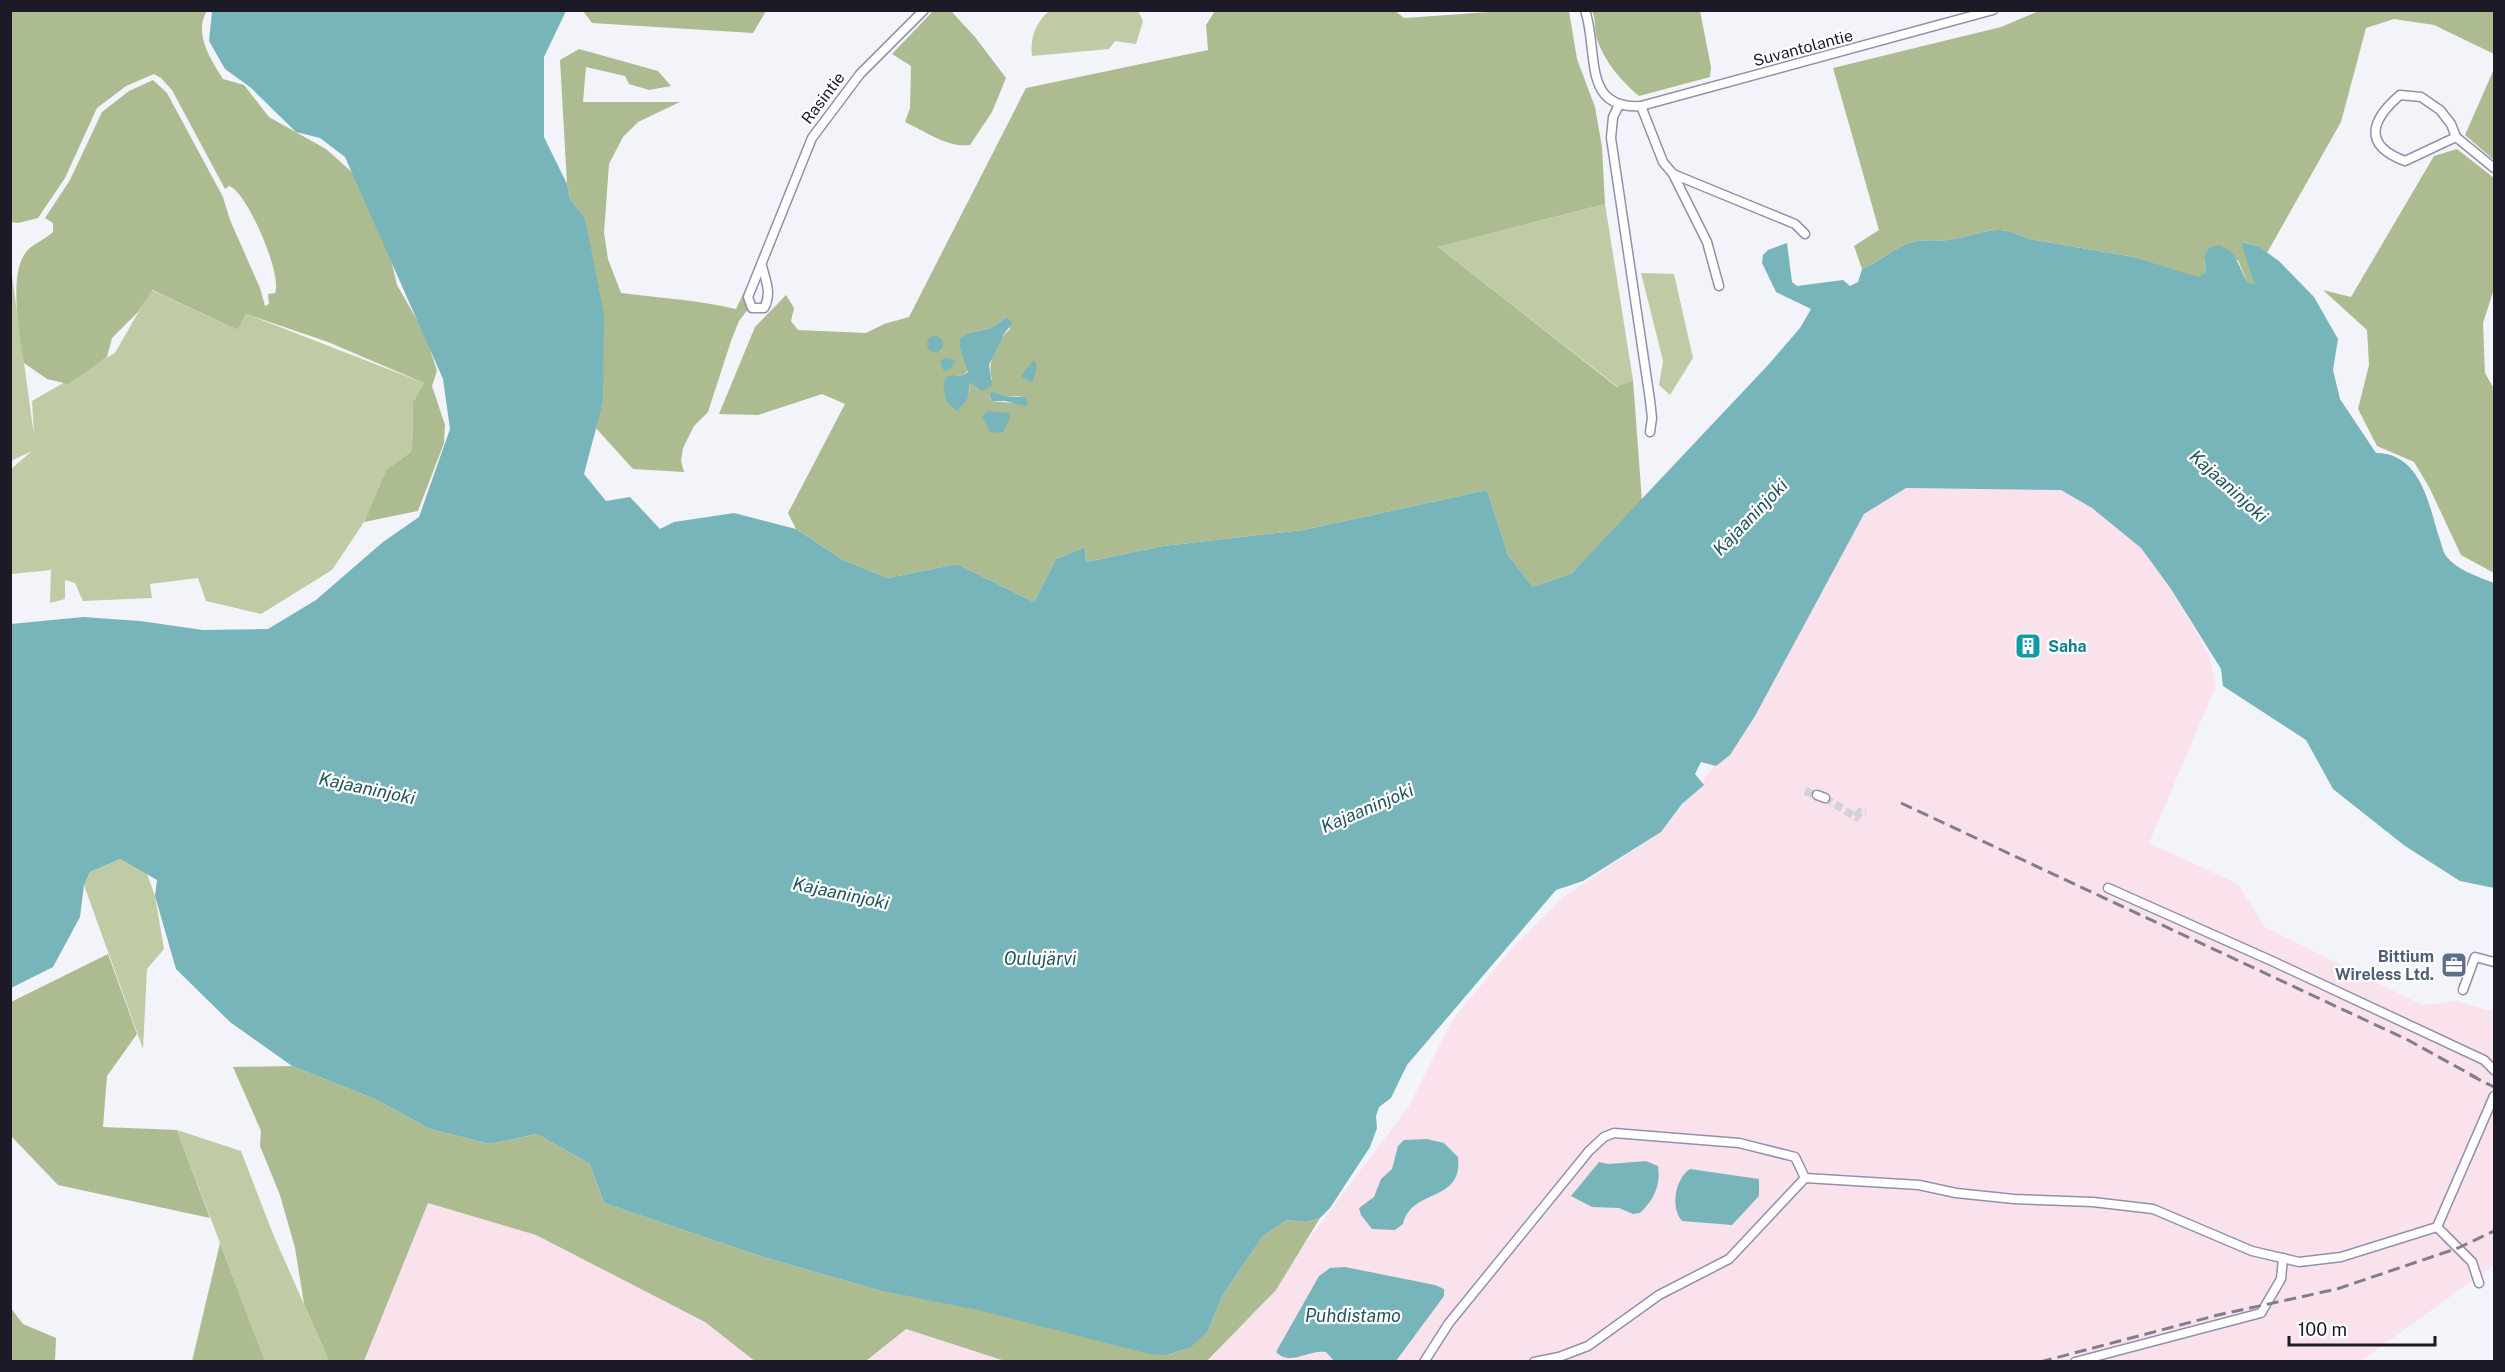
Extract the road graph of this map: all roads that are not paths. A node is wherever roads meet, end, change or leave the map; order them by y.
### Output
1 (924, 10) edge
2 (1585, 10) edge
3 (1993, 10) edge
4 (1619, 105) junction
5 (1641, 106) junction
6 (2456, 137) junction
7 (2494, 168) edge
8 (1673, 174) junction
9 (1805, 234) dead end
10 (762, 266) junction
11 (1719, 286) dead end
12 (1650, 432) dead end
13 (2108, 888) dead end
14 (2494, 963) edge
15 (2463, 990) dead end
16 (2494, 1070) edge
17 (2494, 1096) edge
18 (1805, 1178) junction
19 (2437, 1227) junction
20 (2283, 1258) junction
21 (2479, 1283) dead end
22 (1424, 1362) edge
23 (1534, 1362) edge
24 (2075, 1362) edge

1 - 10 street, Rasintie
2 - 4 street
3 - 5 street, Suvantolantie
4 - 5 street, Suvantolantie
4 - 12 street
5 - 8 street
6 - 6 street
6 - 7 street
8 - 9 street
8 - 11 street
10 - 10 street, Rasintie
13 - 16 street
14 - 15 street
17 - 19 street
18 - 20 street
18 - 22 street
18 - 23 street
19 - 20 street
19 - 21 street
20 - 24 street

